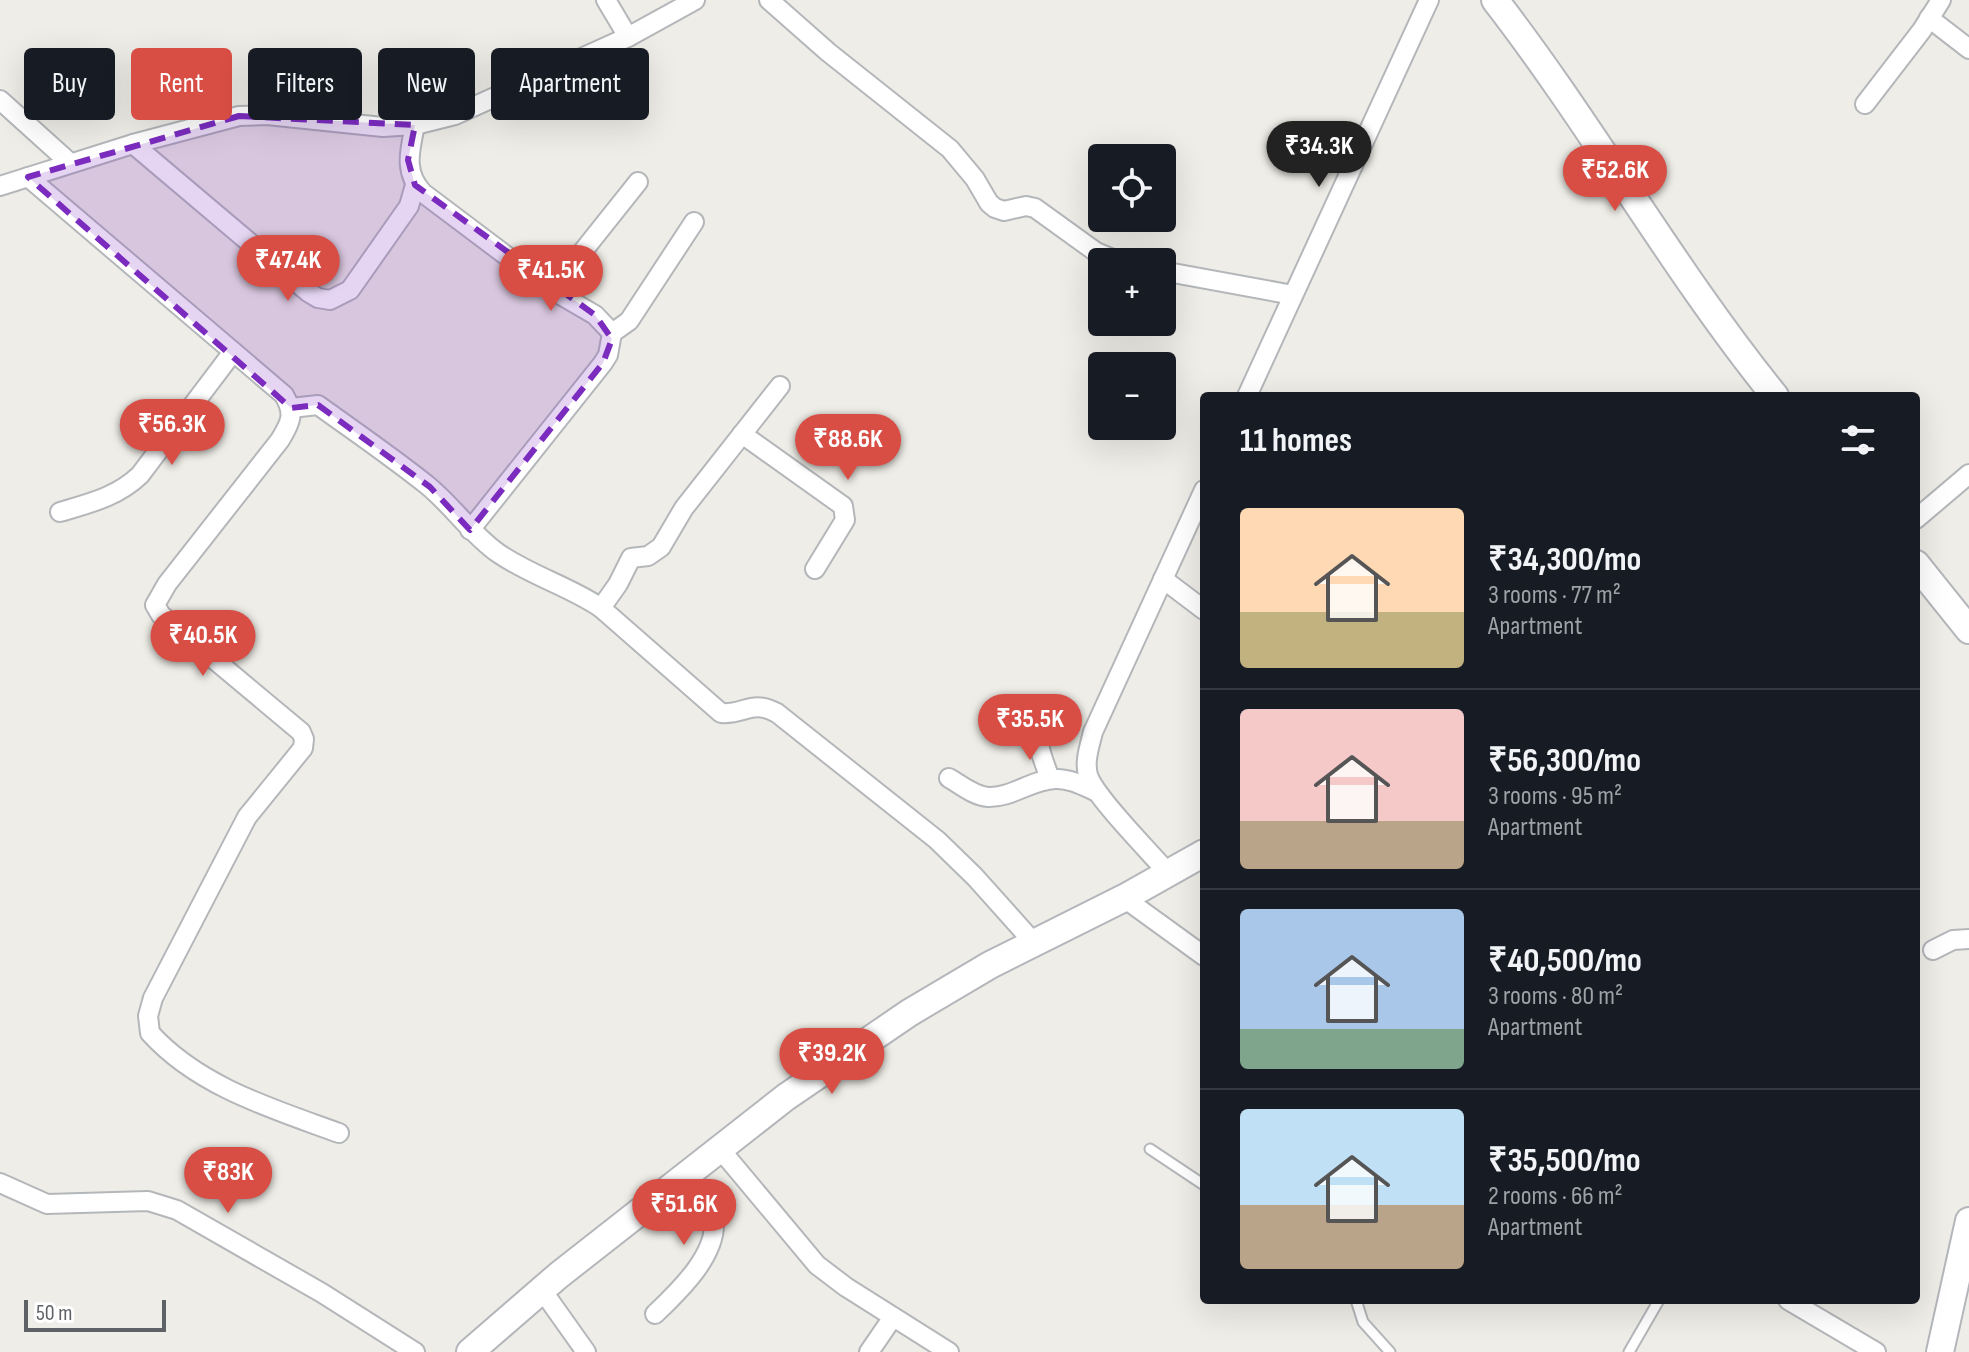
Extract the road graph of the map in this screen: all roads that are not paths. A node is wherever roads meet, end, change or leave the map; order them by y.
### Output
1 (606, 0) edge
2 (695, 0) edge
3 (769, 0) edge
4 (1429, 0) edge
5 (1495, 0) edge
6 (1941, 0) edge
7 (1929, 18) junction
8 (628, 37) junction
9 (1969, 49) edge
10 (0, 100) edge
11 (1865, 104) dead end
12 (415, 125) junction
13 (133, 144) junction
14 (70, 163) junction
15 (28, 177) junction
16 (638, 182) dead end
17 (415, 185) junction
18 (0, 186) edge
19 (694, 222) dead end
20 (1090, 248) edge
21 (1176, 274) edge
22 (552, 290) junction
23 (1293, 295) junction
24 (612, 333) junction
25 (233, 352) junction
26 (780, 386) dead end
27 (1249, 392) edge
28 (1772, 392) edge
29 (291, 408) junction
30 (742, 434) junction
31 (1969, 474) edge
32 (1200, 499) edge
33 (60, 512) dead end
34 (1920, 516) edge
35 (470, 530) junction
36 (815, 569) dead end
37 (1920, 569) edge
38 (1163, 579) junction
39 (1200, 607) edge
40 (601, 608) junction
41 (1969, 630) edge
42 (1048, 710) dead end
43 (949, 778) dead end
44 (1050, 779) junction
45 (1097, 792) junction
46 (1200, 855) edge
47 (1167, 872) junction
48 (1124, 898) junction
49 (1969, 939) edge
50 (1034, 943) junction
51 (1933, 950) dead end
52 (1200, 953) edge
53 (339, 1133) dead end
54 (720, 1149) junction
55 (1150, 1149) dead end
56 (687, 1175) junction
57 (1200, 1182) edge
58 (0, 1183) edge
59 (1968, 1225) edge
60 (542, 1290) junction
61 (1357, 1304) edge
62 (1657, 1304) edge
63 (1795, 1304) edge
64 (655, 1314) dead end
65 (893, 1317) junction
66 (415, 1352) edge
67 (470, 1352) edge
68 (586, 1352) edge
69 (869, 1352) edge
70 (949, 1352) edge
71 (1390, 1352) edge
72 (1629, 1352) edge
73 (1876, 1352) edge
74 (1940, 1352) edge

1 - 8 street
2 - 8 street
3 - 20 street
4 - 23 street
5 - 28 street
6 - 7 street
7 - 9 street
7 - 11 street
8 - 12 street
10 - 14 street
12 - 13 street
12 - 17 street
13 - 14 street
13 - 17 street
14 - 15 street
15 - 18 street
15 - 25 street
16 - 22 street
17 - 22 street
19 - 24 street
21 - 23 street
22 - 24 street
23 - 27 street
24 - 35 street
25 - 29 street
25 - 33 street
26 - 30 street
29 - 35 street
29 - 53 street
30 - 36 street
30 - 40 street
31 - 34 street
32 - 38 street
35 - 40 street
37 - 41 street
38 - 39 street
38 - 45 street
40 - 50 street
42 - 44 street
43 - 44 street
44 - 45 street
45 - 47 street
46 - 47 street
47 - 48 street
48 - 50 street
48 - 52 street
49 - 51 street
50 - 54 street
54 - 56 street
54 - 65 street
55 - 57 lane
56 - 60 street
56 - 64 street
58 - 66 street
59 - 74 street
60 - 67 street
60 - 68 street
61 - 71 lane
62 - 72 lane
63 - 73 street
65 - 69 street
65 - 70 street

